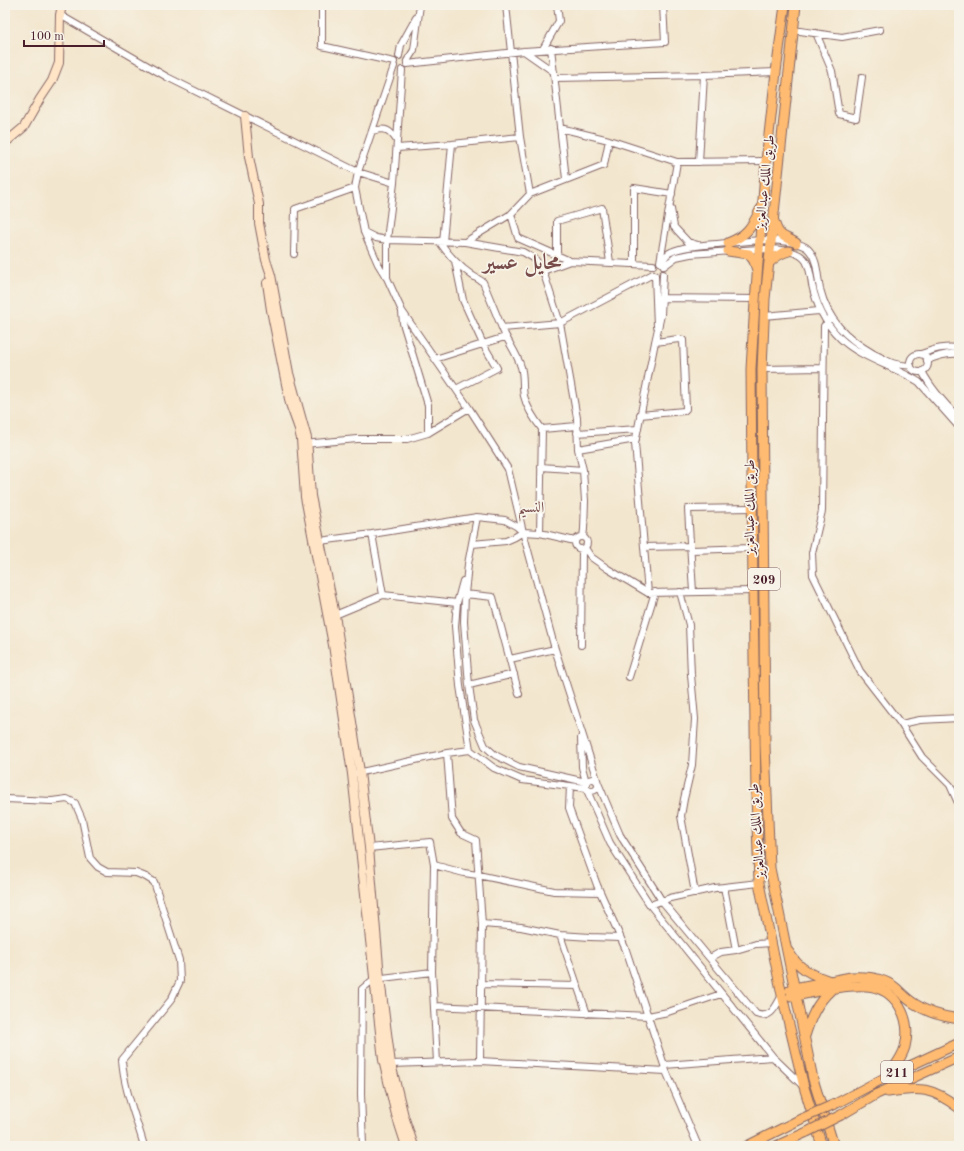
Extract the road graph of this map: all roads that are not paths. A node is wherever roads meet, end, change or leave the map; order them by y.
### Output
1 (62, 5) edge
2 (322, 5) edge
3 (420, 5) edge
4 (506, 5) edge
5 (557, 5) edge
6 (663, 5) edge
7 (785, 5) edge
8 (796, 5) edge
9 (60, 15) junction
10 (418, 15) junction
11 (793, 30) junction
12 (880, 30) dead end
13 (816, 33) junction
14 (551, 48) junction
15 (543, 49) junction
16 (524, 51) junction
17 (511, 52) junction
18 (399, 56) junction
19 (407, 63) junction
20 (394, 64) junction
21 (402, 70) junction
22 (776, 72) junction
23 (554, 75) junction
24 (704, 75) junction
25 (862, 77) dead end
26 (245, 116) junction
27 (560, 128) junction
28 (372, 131) junction
29 (520, 137) junction
30 (608, 140) junction
31 (5, 143) edge
32 (397, 144) junction
33 (452, 144) junction
34 (766, 161) junction
35 (677, 162) junction
36 (699, 162) junction
37 (358, 172) junction
38 (566, 179) junction
39 (394, 183) junction
40 (355, 188) junction
41 (530, 194) junction
42 (672, 194) junction
43 (670, 205) junction
44 (763, 206) junction
45 (511, 214) junction
46 (774, 221) junction
47 (364, 232) junction
48 (387, 240) junction
49 (441, 242) junction
50 (465, 242) junction
51 (796, 243) junction
52 (760, 245) junction
53 (771, 245) junction
54 (701, 246) junction
55 (728, 247) junction
56 (789, 251) junction
57 (294, 254) dead end
58 (556, 255) junction
59 (454, 261) junction
60 (570, 261) junction
61 (610, 262) junction
62 (768, 263) junction
63 (634, 264) junction
64 (662, 264) junction
65 (653, 265) junction
66 (543, 271) junction
67 (757, 273) junction
68 (663, 274) junction
69 (654, 275) junction
70 (387, 278) junction
71 (659, 298) junction
72 (755, 299) junction
73 (402, 311) junction
74 (819, 311) junction
75 (764, 316) junction
76 (829, 319) junction
77 (560, 323) junction
78 (502, 328) junction
79 (505, 337) junction
80 (655, 342) junction
81 (483, 344) junction
82 (959, 348) edge
83 (921, 354) junction
84 (959, 354) edge
85 (435, 359) junction
86 (928, 361) junction
87 (762, 368) junction
88 (823, 368) junction
89 (890, 368) junction
90 (913, 368) junction
91 (922, 371) junction
92 (456, 389) junction
93 (468, 408) junction
94 (640, 415) junction
95 (959, 418) edge
96 (577, 426) junction
97 (959, 427) edge
98 (542, 429) junction
99 (638, 429) junction
100 (428, 433) junction
101 (577, 433) junction
102 (636, 439) junction
103 (304, 444) junction
104 (578, 449) junction
105 (541, 467) junction
106 (583, 470) junction
107 (752, 508) junction
108 (477, 518) junction
109 (524, 532) junction
110 (540, 533) junction
111 (372, 534) junction
112 (583, 537) junction
113 (320, 541) junction
114 (575, 541) junction
115 (472, 544) junction
116 (644, 547) junction
117 (583, 548) junction
118 (690, 548) junction
119 (752, 548) junction
120 (468, 564) junction
121 (752, 591) junction
122 (651, 592) junction
123 (680, 592) junction
124 (693, 592) junction
125 (465, 594) junction
126 (383, 595) junction
127 (457, 603) junction
128 (335, 615) junction
129 (581, 646) dead end
130 (555, 649) junction
131 (510, 659) junction
132 (514, 674) junction
133 (629, 677) dead end
134 (469, 685) junction
135 (519, 694) dead end
136 (959, 718) edge
137 (900, 724) junction
138 (580, 729) junction
139 (485, 746) junction
140 (470, 750) junction
141 (447, 753) junction
142 (356, 773) junction
143 (598, 783) junction
144 (586, 785) junction
145 (570, 786) junction
146 (5, 799) edge
147 (959, 805) edge
148 (369, 848) junction
149 (434, 864) junction
150 (478, 875) junction
151 (759, 883) junction
152 (724, 887) junction
153 (600, 892) junction
154 (695, 893) junction
155 (662, 901) junction
156 (650, 906) junction
157 (482, 924) junction
158 (560, 934) junction
159 (620, 938) junction
160 (771, 944) junction
161 (786, 946) junction
162 (736, 950) junction
163 (710, 958) junction
164 (432, 972) junction
165 (377, 978) junction
166 (481, 984) junction
167 (831, 985) junction
168 (578, 986) junction
169 (795, 992) junction
170 (721, 994) junction
171 (782, 995) junction
172 (434, 1006) junction
173 (481, 1009) junction
174 (587, 1014) junction
175 (648, 1016) junction
176 (959, 1019) edge
177 (804, 1037) junction
178 (959, 1043) edge
179 (773, 1057) junction
180 (959, 1057) edge
181 (437, 1062) junction
182 (480, 1062) junction
183 (392, 1064) junction
184 (664, 1065) junction
185 (666, 1072) junction
186 (888, 1076) junction
187 (804, 1087) junction
188 (877, 1094) junction
189 (959, 1108) edge
190 (144, 1146) edge
191 (363, 1146) edge
192 (406, 1146) edge
193 (414, 1146) edge
194 (698, 1146) edge
195 (747, 1146) edge
196 (776, 1146) edge
197 (822, 1146) edge
198 (834, 1146) edge

1 - 9 street
2 - 20 street
3 - 10 street
4 - 17 street
5 - 15 street
6 - 14 street
7 - 22 main road, طريق الملك عبدالعزيز / 209
8 - 11 main road, طريق الملك عبدالعزيز / 209
9 - 26 street
9 - 31 street
10 - 18 street
10 - 19 street
11 - 13 street
11 - 46 main road, طريق الملك عبدالعزيز / 209
12 - 13 street
13 - 25 street
14 - 15 street
14 - 23 street
15 - 16 street
16 - 17 street
16 - 23 street
17 - 19 street
17 - 29 street
18 - 19 street
18 - 20 street
19 - 21 street
20 - 21 street
20 - 28 street
21 - 32 street
22 - 24 street
22 - 34 main road, طريق الملك عبدالعزيز / 209
23 - 24 street
23 - 27 street
24 - 36 street
26 - 37 street
26 - 103 street
27 - 30 street
27 - 38 street
28 - 32 street
28 - 37 street
29 - 33 street
29 - 41 street
30 - 35 street
30 - 38 street
32 - 33 street
32 - 39 street
33 - 49 street
34 - 36 street
34 - 44 main road, طريق الملك عبدالعزيز / 209
35 - 36 street
35 - 42 street
37 - 39 street
37 - 40 street
38 - 41 street
39 - 48 street
40 - 47 street
40 - 57 street
41 - 45 street
42 - 43 street
42 - 63 street
43 - 54 street
43 - 64 street
44 - 52 main road, طريق الملك عبدالعزيز / 209
44 - 55 main road
45 - 50 street
45 - 58 street
46 - 51 main road
46 - 53 main road, طريق الملك عبدالعزيز / 209
47 - 48 street
47 - 70 street
48 - 49 street
48 - 70 street
49 - 50 street
49 - 59 street
50 - 66 street
51 - 53 street
51 - 76 street
52 - 53 street
52 - 55 street
52 - 67 main road, طريق الملك عبدالعزيز / 209
53 - 56 street
53 - 62 main road, طريق الملك عبدالعزيز / 209
54 - 55 street
54 - 64 street
55 - 64 street
55 - 67 main road
56 - 62 main road
56 - 74 street
58 - 60 street
58 - 61 street
59 - 78 street
59 - 81 street
60 - 61 street
60 - 66 street
61 - 63 street
62 - 75 main road, طريق الملك عبدالعزيز / 209
63 - 65 street
64 - 65 street
64 - 68 street
65 - 69 street
66 - 77 street
67 - 72 main road, طريق الملك عبدالعزيز / 209
68 - 69 street
68 - 71 street
69 - 71 street
69 - 77 street
70 - 73 street
71 - 72 street
71 - 80 street
72 - 107 main road, طريق الملك عبدالعزيز / 209
73 - 85 street
73 - 100 street
74 - 75 street
74 - 76 street
75 - 87 main road, طريق الملك عبدالعزيز / 209
76 - 88 street
76 - 89 street
76 - 90 street
77 - 78 street
77 - 96 street
78 - 79 street
79 - 81 street
79 - 98 street
80 - 94 street
80 - 94 street
81 - 85 street
81 - 92 street
82 - 83 street
83 - 86 street
83 - 90 street
84 - 86 street
85 - 92 street
86 - 91 street
87 - 88 street
87 - 161 main road, طريق الملك عبدالعزيز / 209
88 - 137 street
89 - 90 street
89 - 97 street
90 - 91 street
91 - 95 street
92 - 93 street
93 - 100 street
93 - 109 street
94 - 99 street
96 - 98 street
96 - 101 street
98 - 105 street
99 - 101 street
99 - 102 street
100 - 103 street
101 - 104 street
102 - 104 street
102 - 116 street
103 - 113 street
103 - 142 street
104 - 106 street
105 - 106 street
105 - 110 street
106 - 112 street
107 - 118 street
107 - 119 main road, طريق الملك عبدالعزيز / 209
108 - 109 street
108 - 111 street
108 - 115 street
109 - 110 street
109 - 115 street
109 - 130 street
110 - 114 street
111 - 113 street
111 - 126 street
112 - 114 street
112 - 117 street
113 - 128 street
114 - 117 street
115 - 120 street
116 - 118 street
116 - 122 street
117 - 122 street
117 - 129 street
118 - 119 street
118 - 124 street
119 - 121 main road, طريق الملك عبدالعزيز / 209
120 - 125 street
120 - 127 street
121 - 124 street
121 - 151 main road, طريق الملك عبدالعزيز / 209
122 - 123 street
122 - 133 street
123 - 124 street
123 - 154 street
125 - 131 street
125 - 134 street
126 - 127 street
126 - 128 street
127 - 140 street
128 - 142 street
130 - 131 street
130 - 138 street
131 - 132 street
132 - 134 street
132 - 135 street
134 - 139 street
136 - 137 street
137 - 147 street
138 - 143 street
138 - 144 street
139 - 140 street
139 - 144 street
140 - 141 street
140 - 145 street
141 - 142 street
141 - 150 street
142 - 148 street
142 - 165 street
143 - 144 street
143 - 144 street
143 - 155 street
144 - 145 street
144 - 156 street
145 - 153 street
146 - 190 street
148 - 149 street
148 - 165 street
149 - 150 street
149 - 164 street
150 - 153 street
150 - 157 street
151 - 152 street
151 - 160 main road, طريق الملك عبدالعزيز / 209
152 - 154 street
152 - 162 street
153 - 159 street
154 - 155 street
155 - 156 street
155 - 163 street
156 - 170 street
157 - 158 street
157 - 166 street
158 - 159 street
158 - 168 street
159 - 175 street
160 - 162 street
160 - 171 main road, طريق الملك عبدالعزيز / 209
161 - 167 main road
161 - 169 main road, طريق الملك عبدالعزيز / 209
162 - 163 street
163 - 171 street
164 - 165 street
164 - 172 street
165 - 183 street
165 - 191 street
165 - 192 street
166 - 168 street
166 - 173 street
167 - 169 main road
167 - 176 main road
167 - 177 main road
167 - 186 main road
168 - 174 street
169 - 171 main road
169 - 177 main road, طريق الملك عبدالعزيز / 209
170 - 175 street
170 - 179 street
171 - 187 main road, طريق الملك عبدالعزيز / 209
172 - 173 street
172 - 181 street
173 - 174 street
173 - 182 street
174 - 175 street
175 - 184 street
177 - 198 main road, طريق الملك عبدالعزيز / 209
178 - 186 main road, 211
179 - 184 street
179 - 187 street
180 - 188 main road, 211
181 - 182 street
181 - 183 street
182 - 185 street
183 - 193 street
184 - 185 street
185 - 194 street
186 - 195 main road, 211, bridge
187 - 197 main road, طريق الملك عبدالعزيز / 209
188 - 189 main road
188 - 196 main road, 211, bridge

